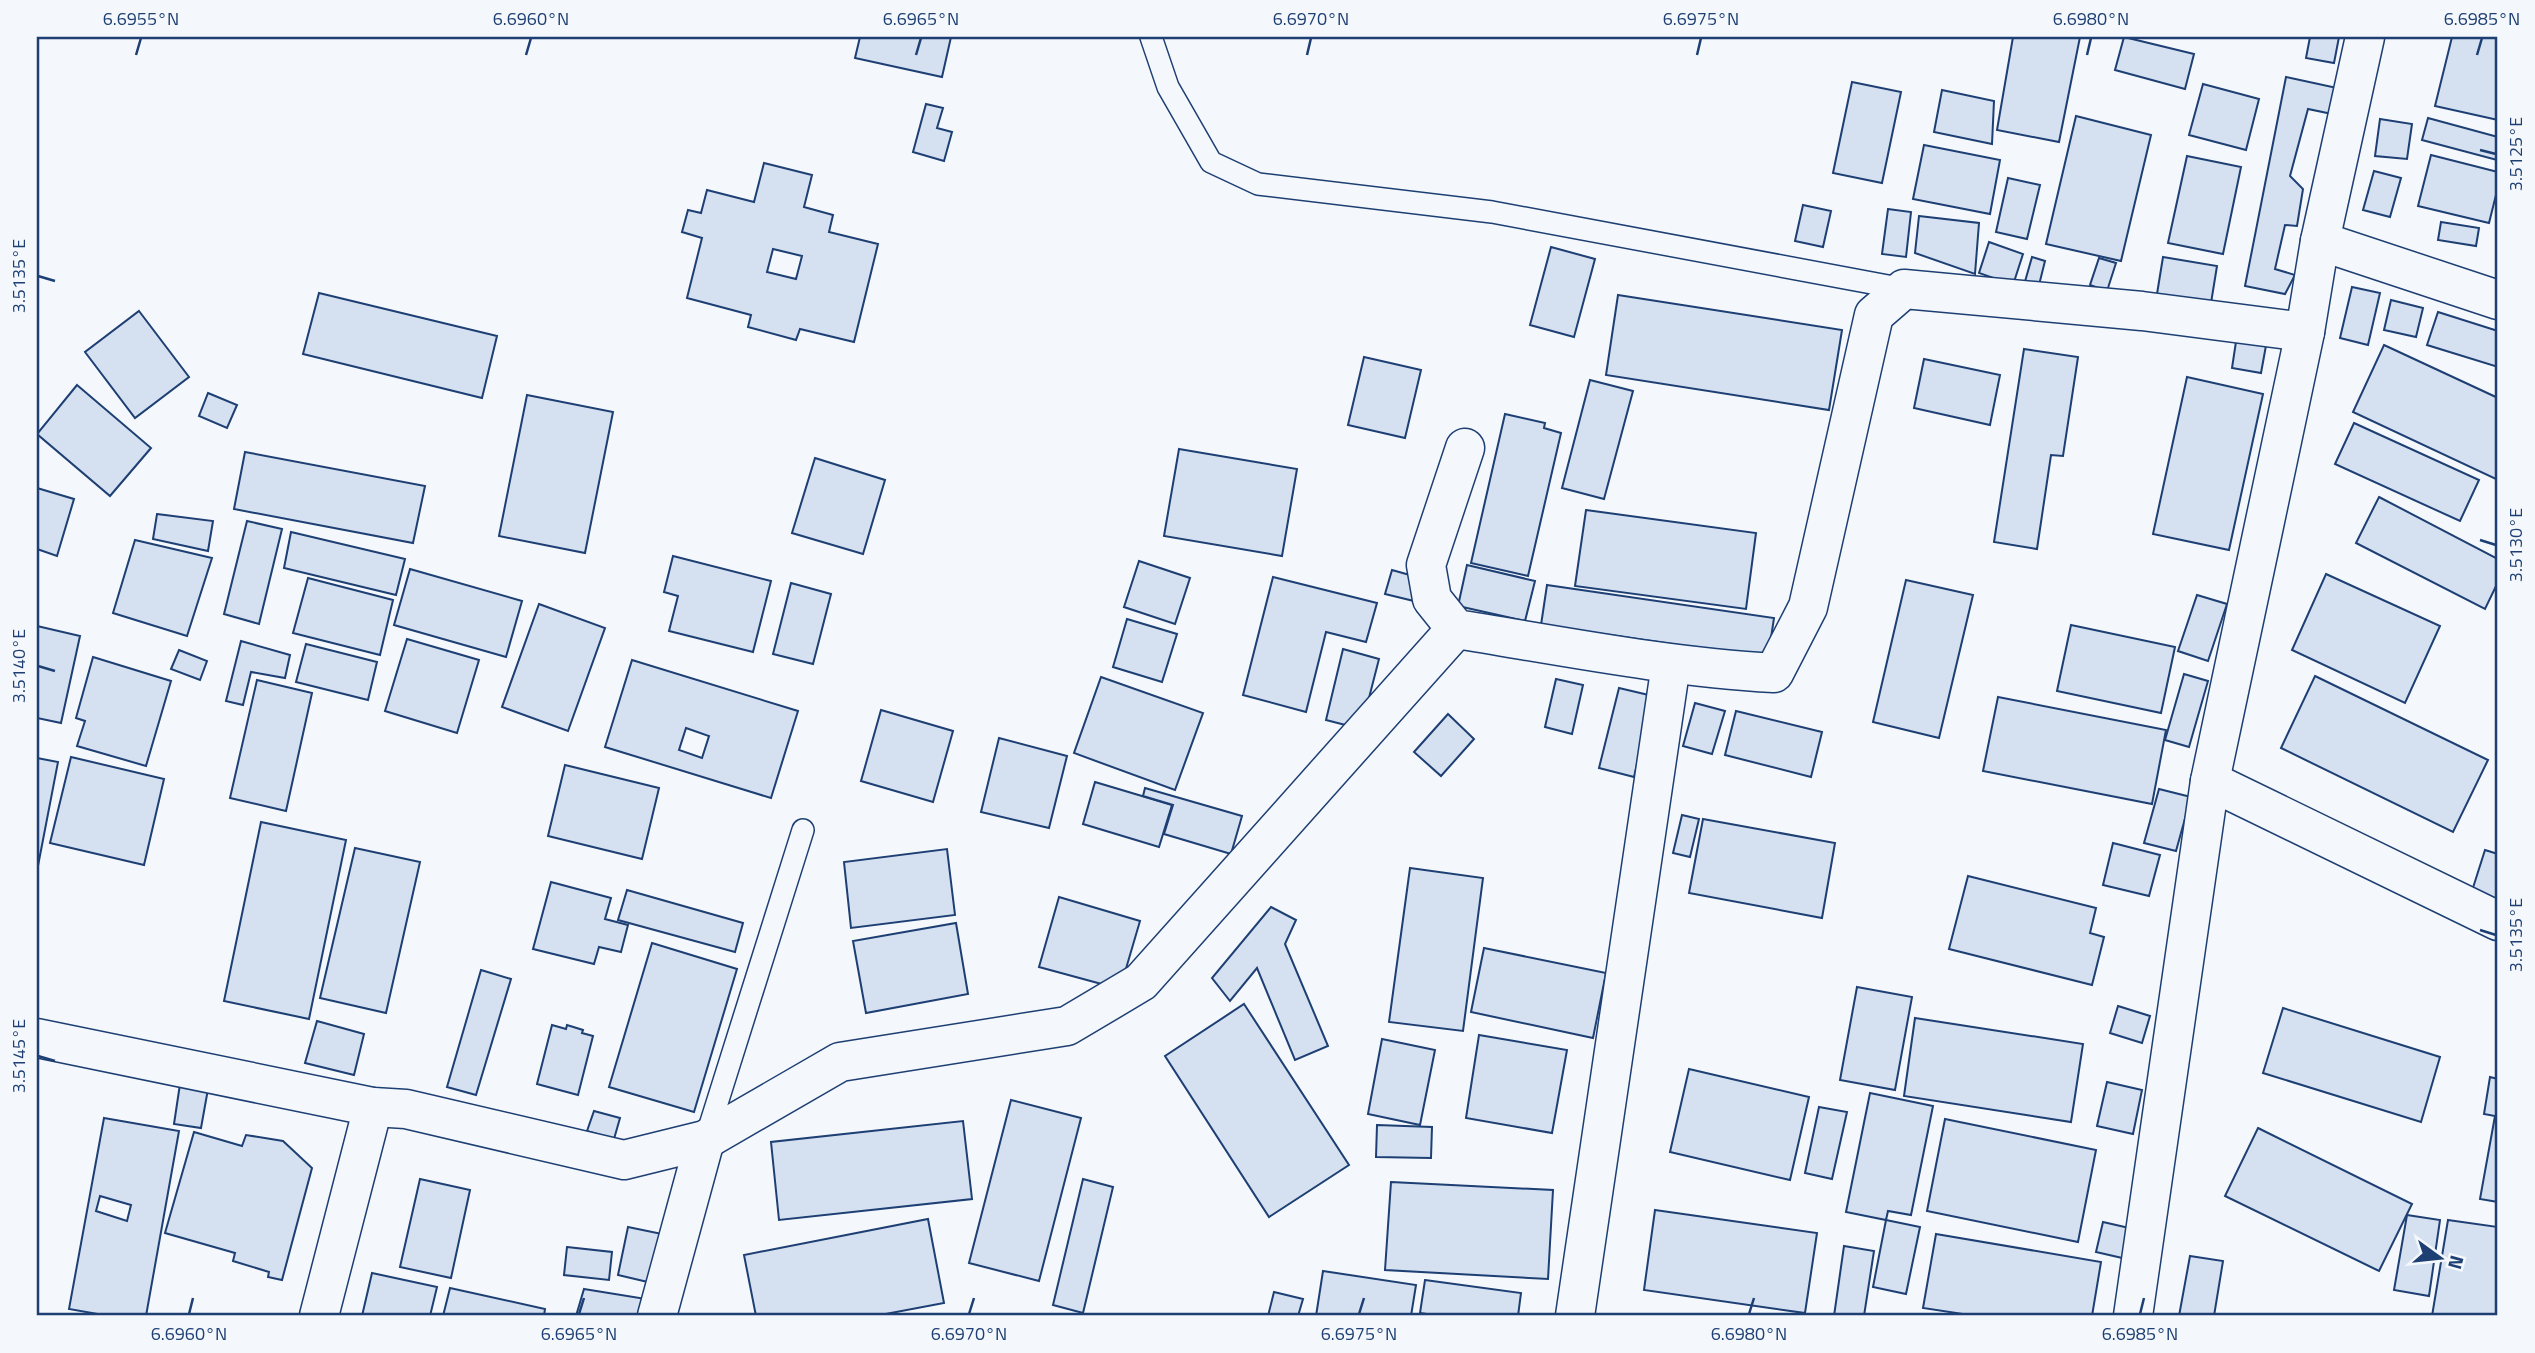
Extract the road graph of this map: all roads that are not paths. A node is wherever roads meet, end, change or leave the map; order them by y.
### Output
1 (1151, 37) edge
2 (2365, 37) edge
3 (2320, 242) junction
4 (1904, 289) junction
5 (2498, 300) edge
6 (2305, 332) junction
7 (1465, 448) dead end
8 (1456, 629) junction
9 (1671, 664) junction
10 (2210, 781) junction
11 (803, 830) dead end
12 (2498, 921) edge
13 (37, 1038) edge
14 (373, 1107) junction
15 (705, 1140) junction
16 (318, 1316) edge
17 (657, 1316) edge
18 (1575, 1316) edge
19 (2133, 1316) edge

1 - 4 lane
2 - 3 street
3 - 5 street
3 - 6 street
4 - 6 street
4 - 9 street
6 - 10 street
7 - 8 street
8 - 9 street
8 - 15 street
9 - 18 street
10 - 12 street
10 - 19 street
11 - 15 lane
13 - 14 street
14 - 15 street
14 - 16 street
15 - 17 street

